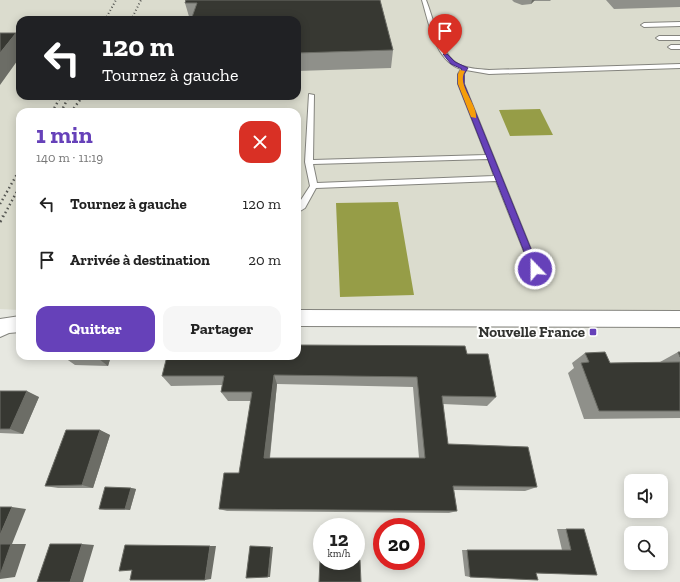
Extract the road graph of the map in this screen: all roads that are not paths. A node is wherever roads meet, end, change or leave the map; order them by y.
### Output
1 (424, 0) edge
2 (644, 24) dead end
3 (680, 24) edge
4 (659, 38) dead end
5 (680, 38) edge
6 (671, 47) dead end
7 (680, 47) edge
8 (680, 66) edge
9 (465, 68) junction
10 (311, 94) dead end
11 (490, 156) junction
12 (309, 162) junction
13 (499, 178) junction
14 (314, 186) junction
15 (301, 207) edge
16 (535, 269) dead end
17 (301, 318) edge
18 (680, 319) edge
19 (16, 324) edge
20 (0, 329) edge

1 - 9 lane
2 - 3 lane
4 - 5 lane
6 - 7 lane
8 - 9 lane
9 - 11 lane
10 - 12 lane
11 - 12 lane
11 - 13 lane
12 - 14 lane
13 - 14 lane
13 - 16 lane
14 - 15 lane
17 - 18 street
19 - 20 street

